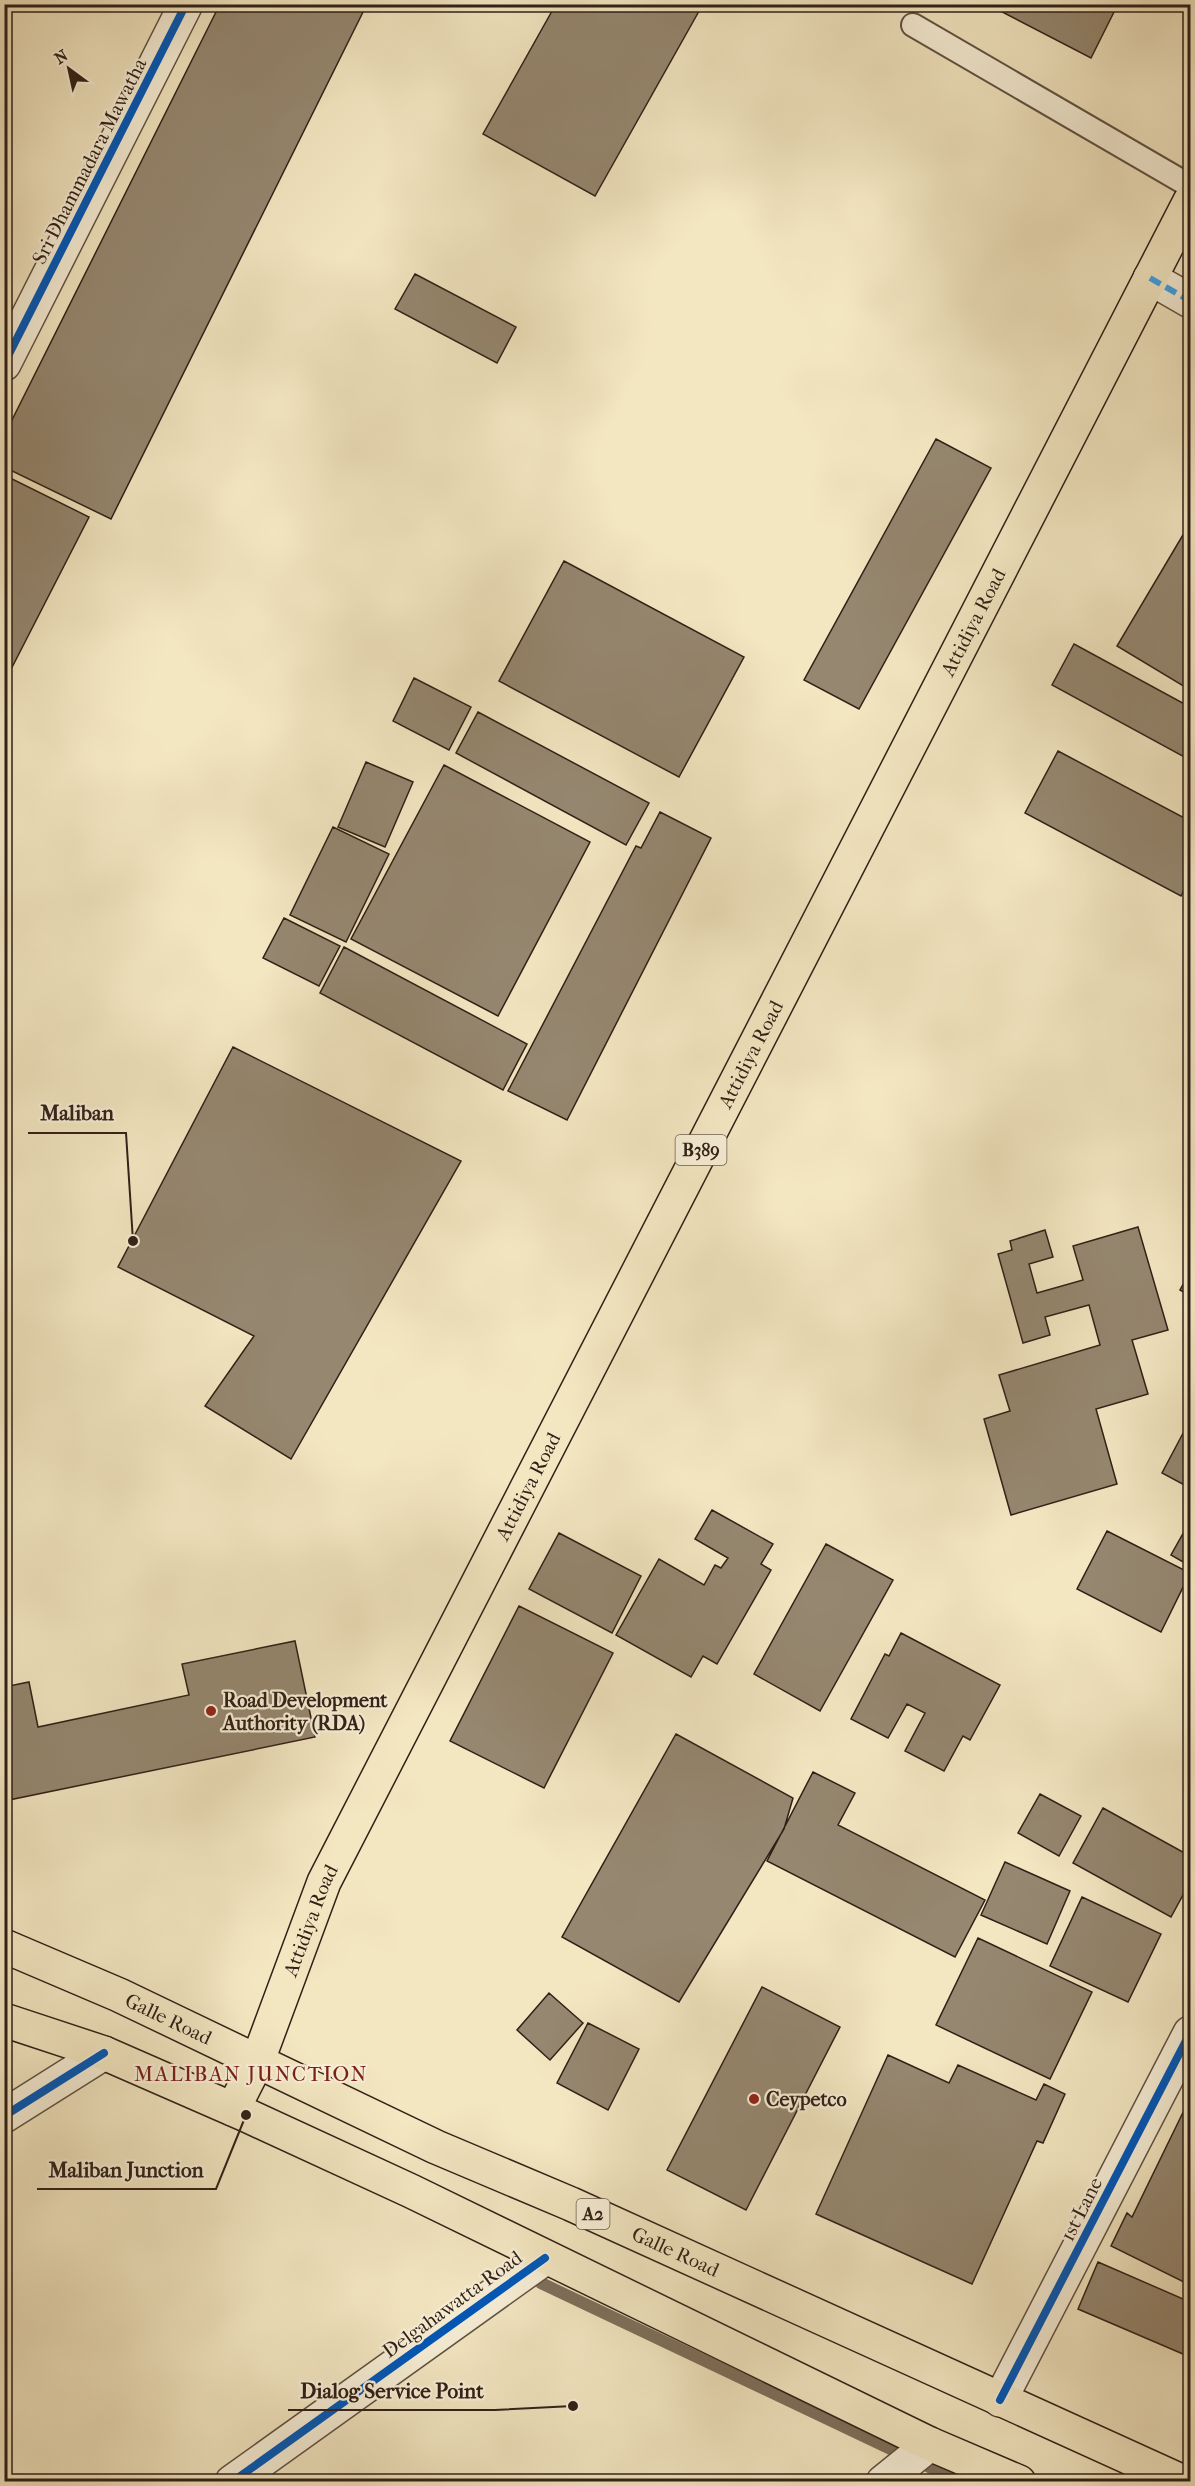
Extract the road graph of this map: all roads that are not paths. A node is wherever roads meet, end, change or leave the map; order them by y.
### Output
1 (186, 4) edge
2 (914, 25) dead end
3 (1191, 186) edge
4 (1191, 201) edge
5 (1150, 278) junction
6 (1191, 301) edge
7 (13, 328) edge
8 (4, 364) edge
9 (4, 1946) edge
10 (4, 2020) edge
11 (1191, 2033) edge
12 (104, 2053) junction
13 (258, 2060) junction
14 (233, 2109) junction
15 (4, 2116) edge
16 (545, 2258) junction
17 (1000, 2400) junction
18 (930, 2444) junction
19 (232, 2481) edge
20 (884, 2481) edge
21 (1018, 2481) edge
22 (1182, 2481) edge

1 - 7 street, Sri Dhammadara Mawatha
2 - 3 lane
4 - 5 main road, Attidiya Road / B389
5 - 6 street
5 - 13 main road, Attidiya Road / B389
7 - 8 street, Sri Dhammadara Mawatha
9 - 13 main road, Galle Road / A2
10 - 12 main road
11 - 17 street, 1st Lane
12 - 14 main road
12 - 15 street
13 - 14 main road, Attidiya Road / B389
13 - 17 main road, Galle Road / A2
14 - 16 main road
16 - 18 main road
16 - 19 street, Delgahawatta Road
17 - 22 main road, Galle Road / A2
18 - 20 street
18 - 21 main road

